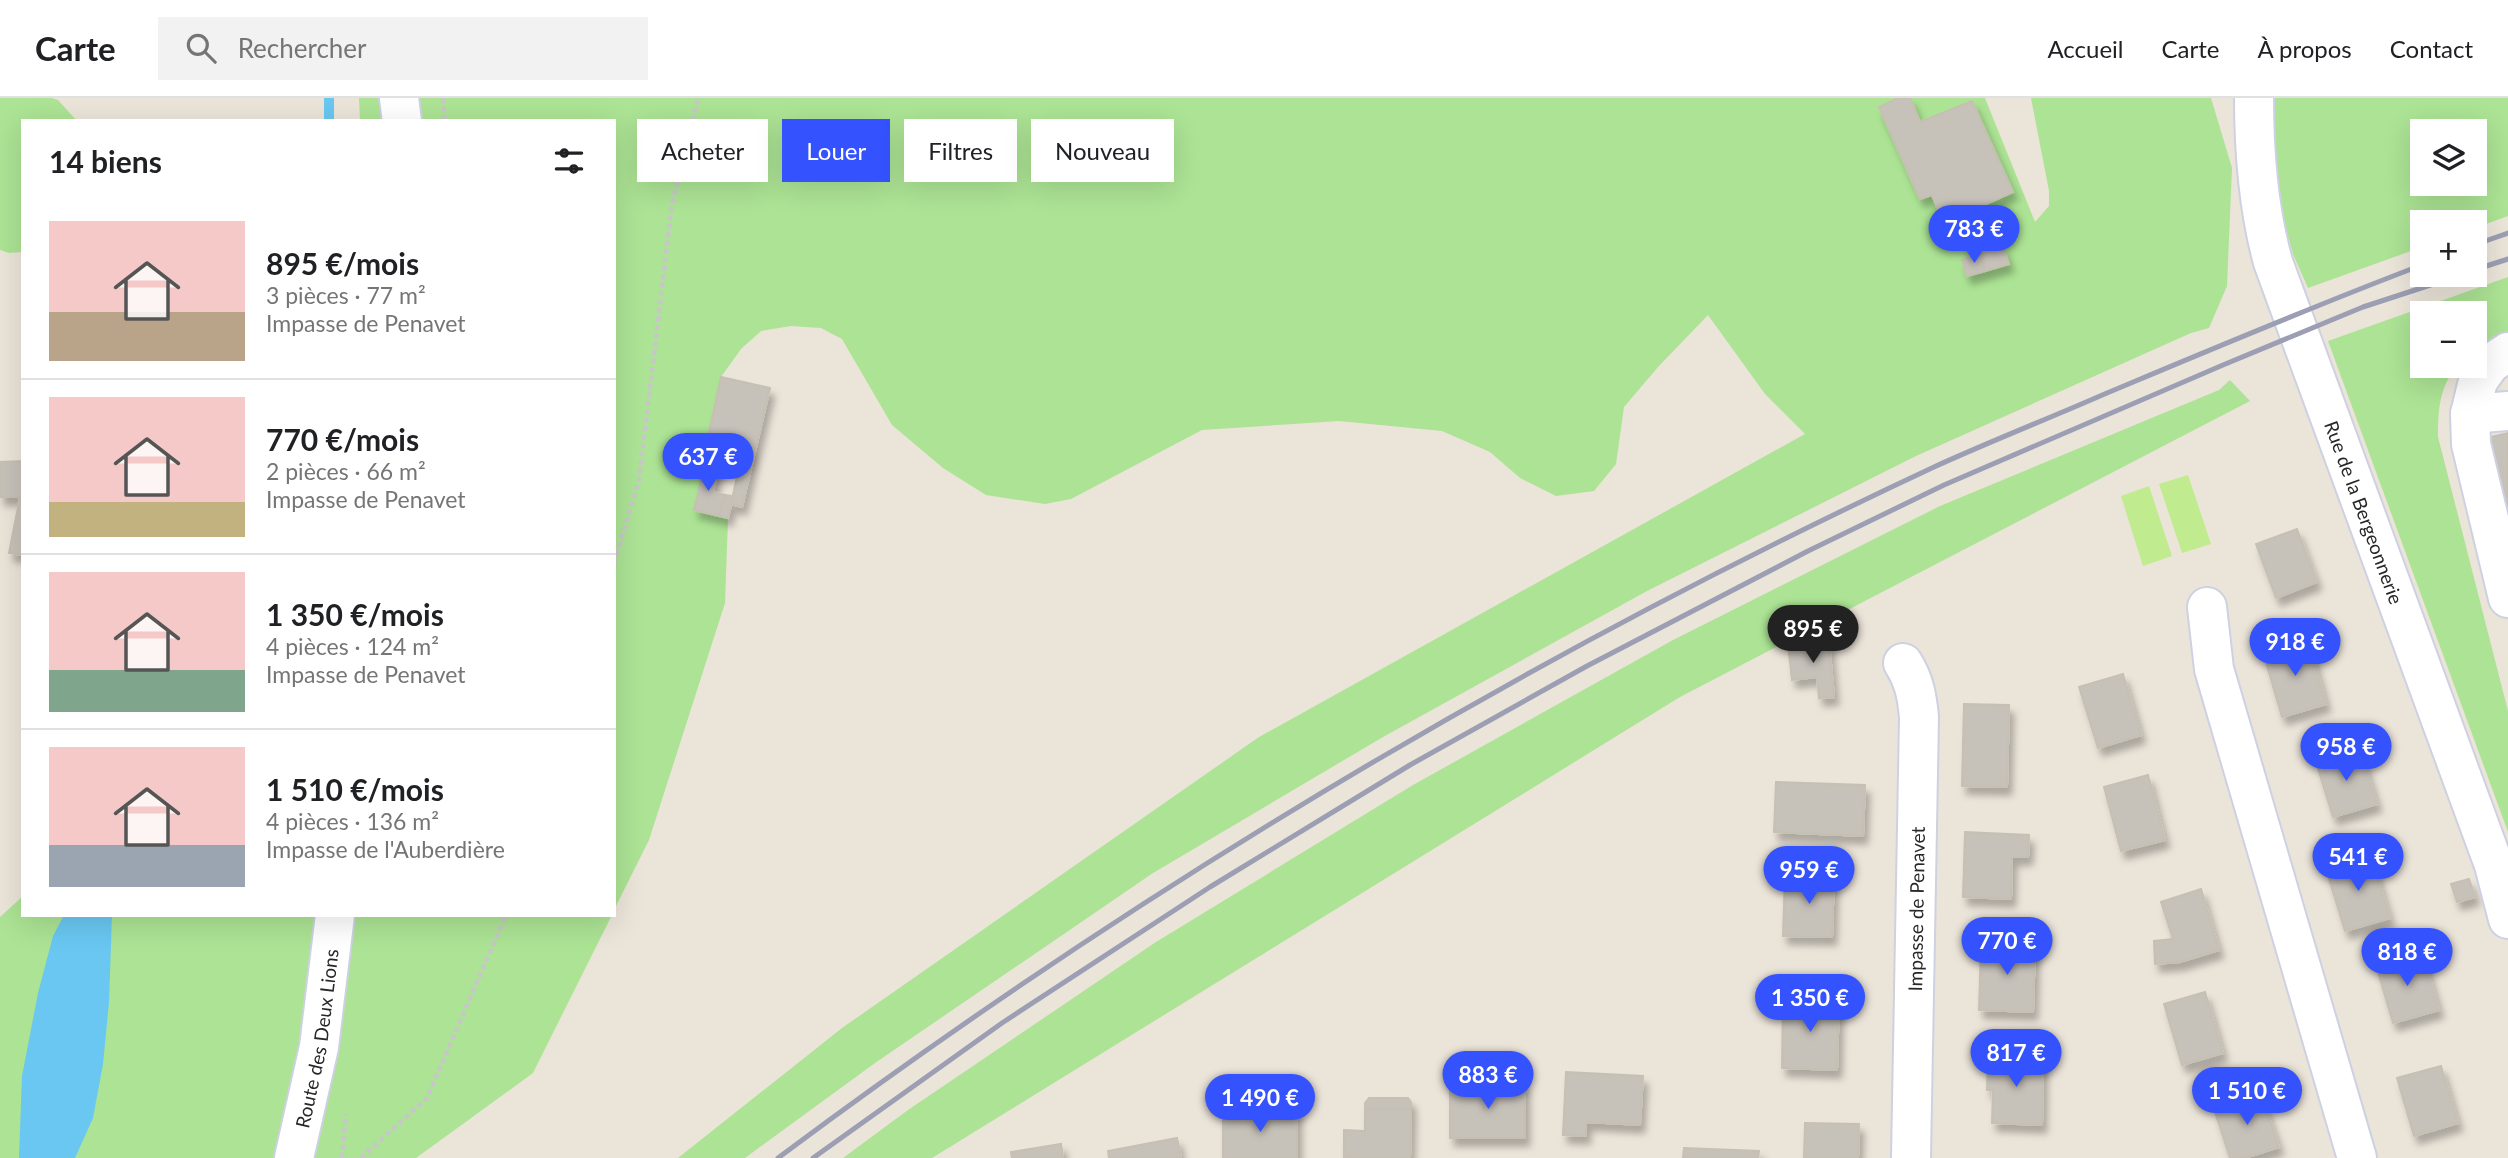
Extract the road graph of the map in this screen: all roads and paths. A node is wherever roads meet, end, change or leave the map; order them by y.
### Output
1 (399, 98) edge
2 (443, 98) edge
3 (698, 98) edge
4 (2254, 98) edge
5 (402, 119) edge
6 (444, 119) edge
7 (2508, 352) edge
8 (2508, 411) edge
9 (2470, 414) junction
10 (616, 556) edge
11 (2508, 598) edge
12 (2207, 607) dead end
13 (1903, 663) dead end
14 (335, 917) edge
15 (505, 917) edge
16 (2508, 919) edge
17 (294, 1158) edge
18 (361, 1158) edge
19 (1911, 1158) edge
20 (2357, 1158) edge

1 - 5 street
2 - 6 path
3 - 10 path
4 - 16 street, Rue de la Bergeonnerie
7 - 9 street
8 - 9 street
9 - 11 street
12 - 20 street
13 - 19 street, Impasse de Penavet
14 - 17 street, Route des Deux Lions
15 - 18 path

